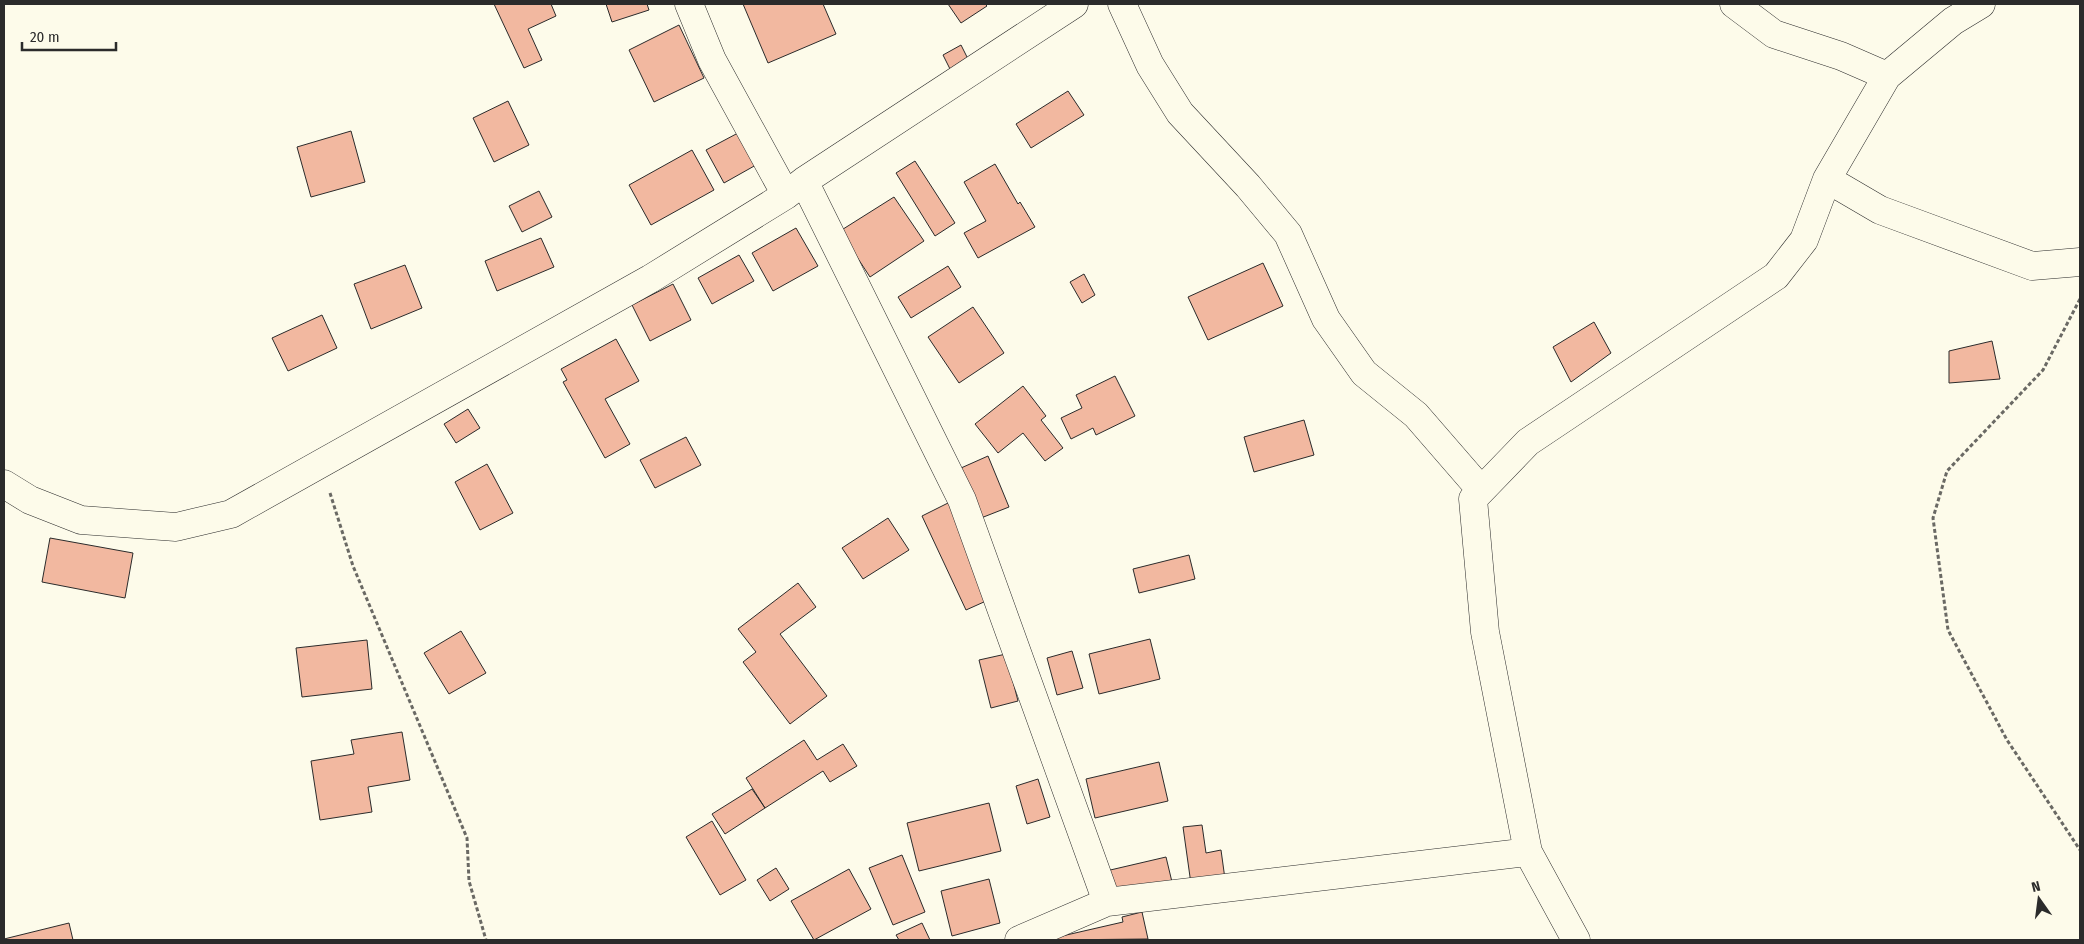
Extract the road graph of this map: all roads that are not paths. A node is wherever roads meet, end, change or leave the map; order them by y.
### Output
1 (689, 4) edge
2 (1074, 4) edge
3 (1122, 4) edge
4 (1734, 4) edge
5 (1981, 4) edge
6 (1887, 76) junction
7 (1827, 178) junction
8 (795, 188) junction
9 (2080, 262) edge
10 (4, 484) edge
11 (1481, 490) junction
12 (1528, 852) junction
13 (1108, 902) junction
14 (1019, 940) edge
15 (1576, 940) edge

1 - 8 street
2 - 8 street
3 - 11 street
4 - 6 street
5 - 6 street
6 - 7 street
7 - 9 street
7 - 11 street
8 - 10 street
8 - 13 street
11 - 12 street
12 - 13 street
12 - 15 street
13 - 14 street

